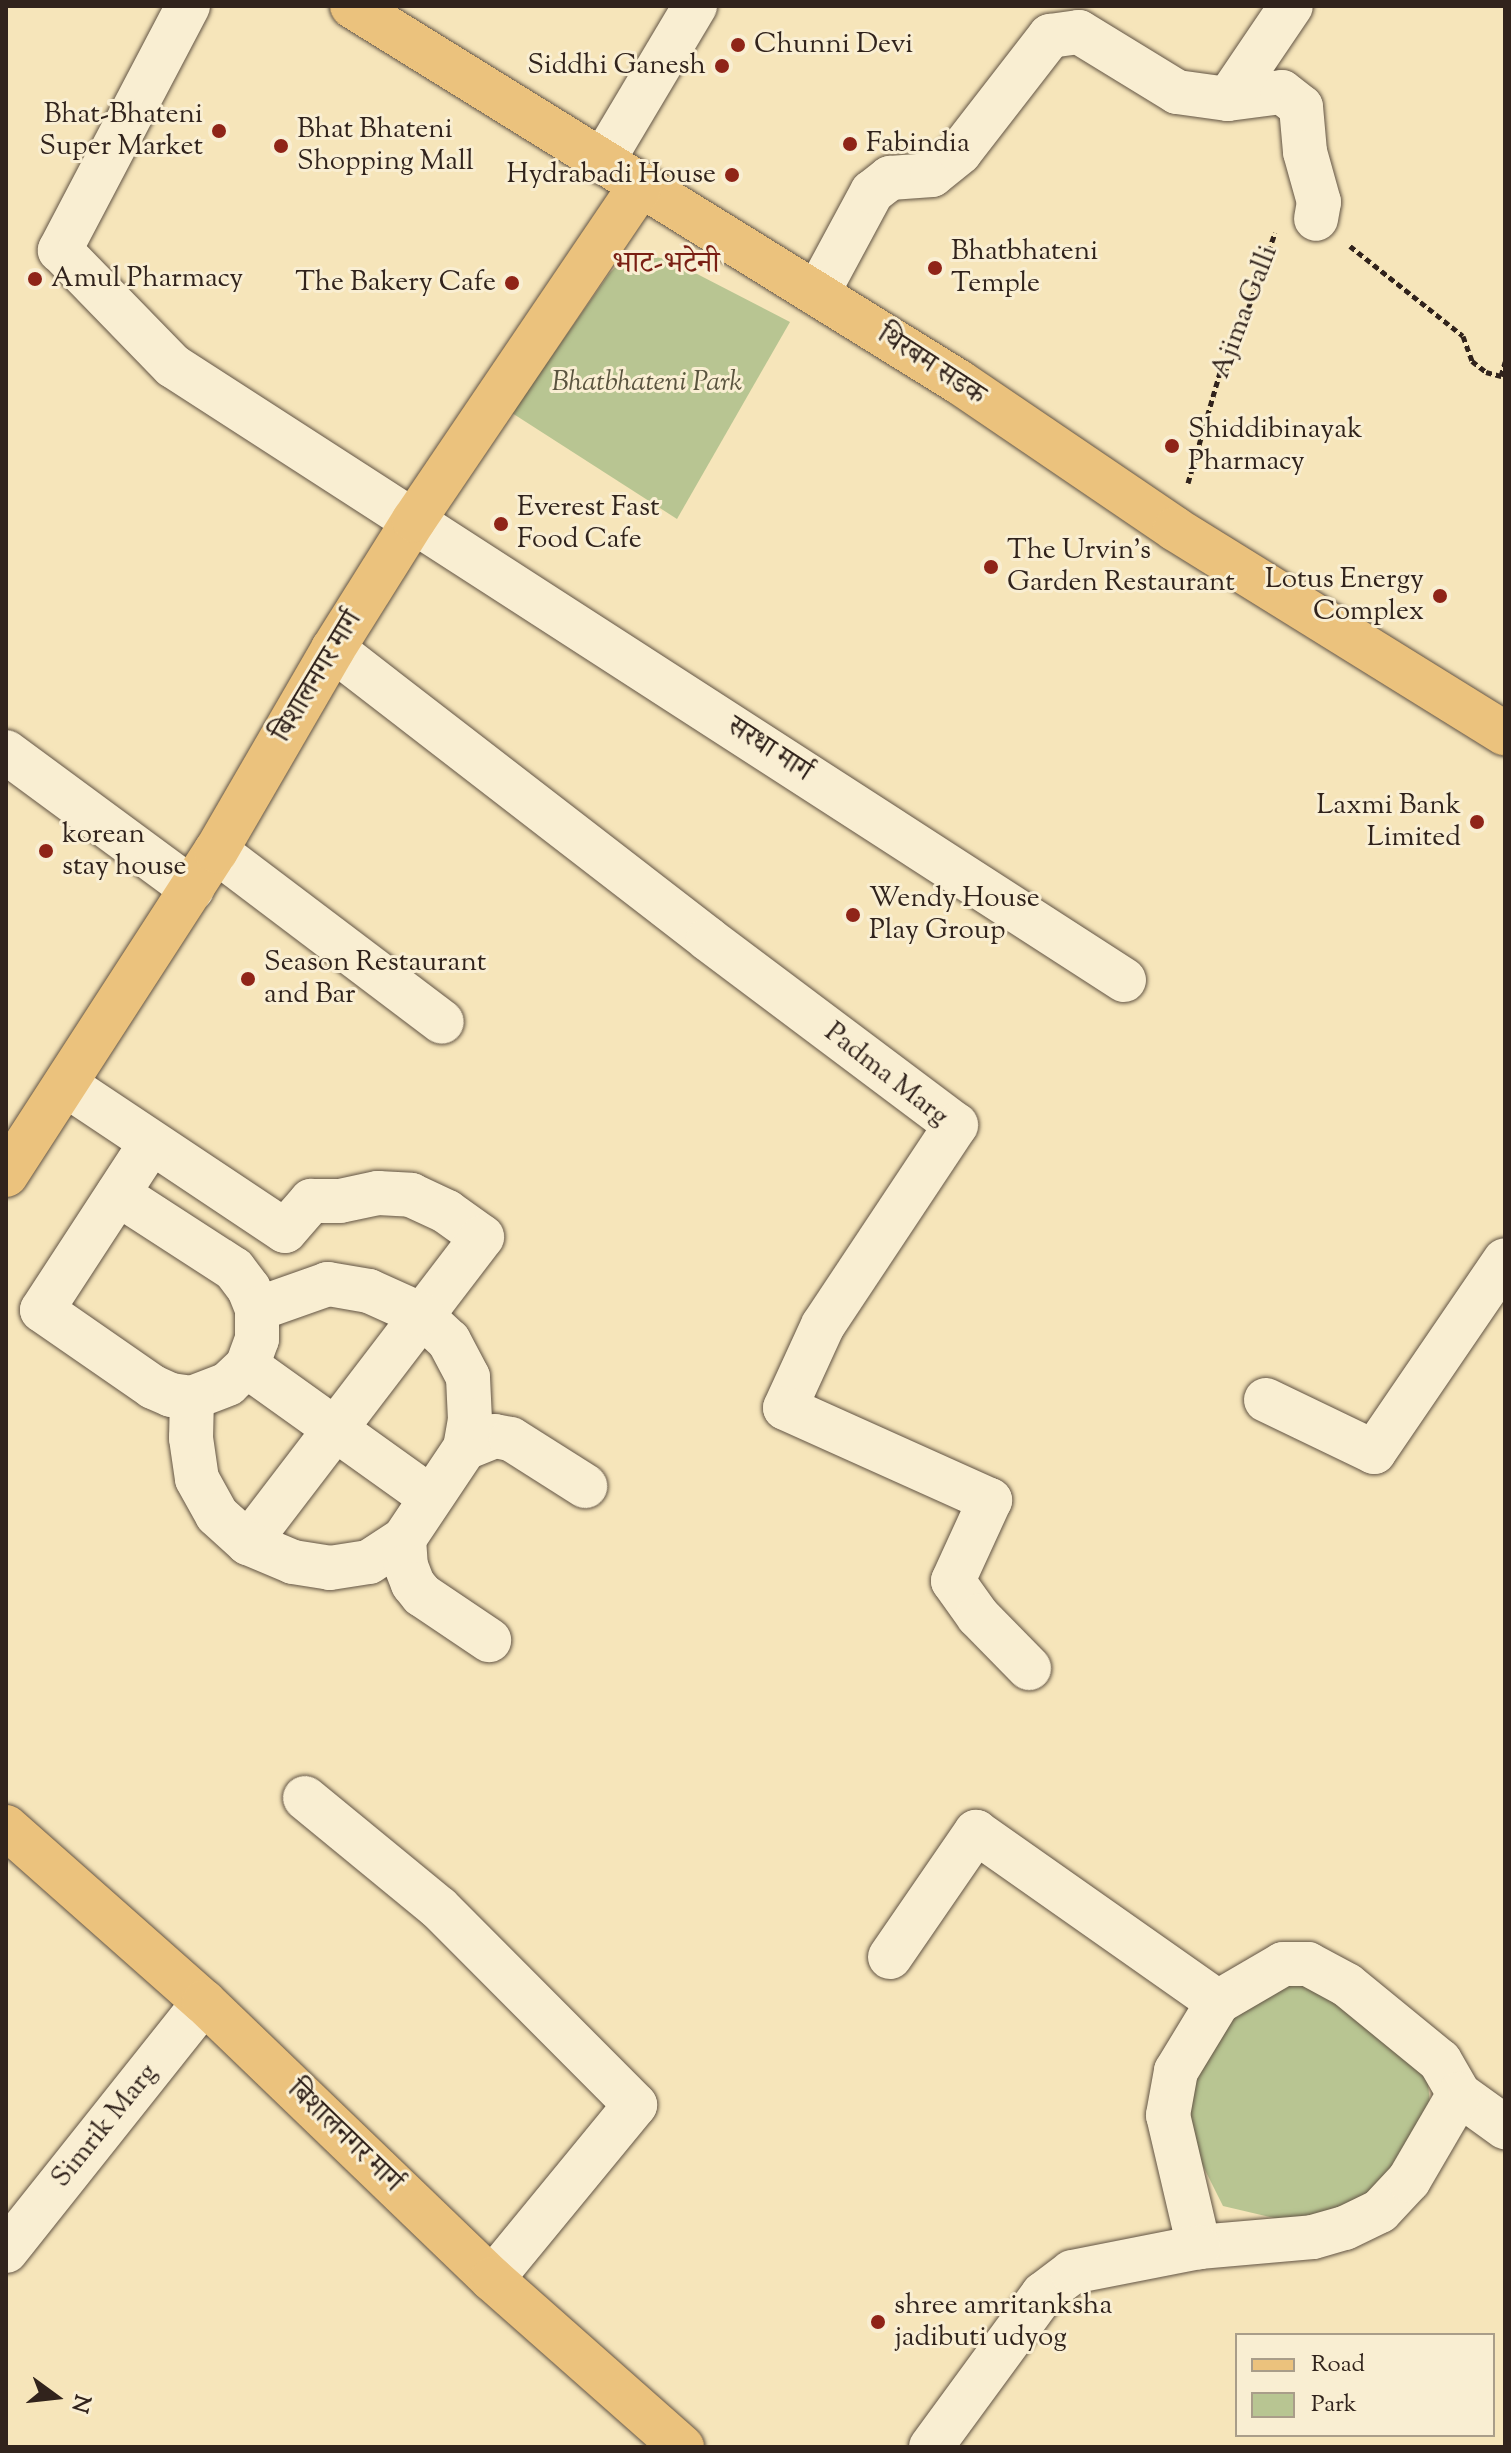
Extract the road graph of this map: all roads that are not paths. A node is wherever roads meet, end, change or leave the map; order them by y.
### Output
1 (188, 6) edge
2 (352, 6) edge
3 (695, 6) edge
4 (1291, 6) edge
5 (1228, 99) junction
6 (602, 162) junction
7 (640, 186) junction
8 (1316, 219) road end
9 (817, 294) junction
10 (414, 520) junction
11 (333, 649) junction
12 (1505, 734) edge
13 (6, 752) edge
14 (216, 851) junction
15 (192, 889) junction
16 (1124, 980) dead end
17 (442, 1022) dead end
18 (66, 1085) junction
19 (151, 1143) junction
20 (6, 1175) edge
21 (118, 1194) junction
22 (1505, 1260) edge
23 (257, 1309) junction
24 (420, 1314) junction
25 (247, 1366) junction
26 (192, 1398) junction
27 (1266, 1400) dead end
28 (334, 1428) junction
29 (465, 1448) junction
30 (585, 1486) dead end
31 (430, 1497) junction
32 (404, 1539) junction
33 (248, 1543) junction
34 (489, 1640) dead end
35 (1029, 1668) dead end
36 (305, 1798) dead end
37 (6, 1827) edge
38 (890, 1957) dead end
39 (204, 2002) junction
40 (1218, 2002) junction
41 (1459, 2094) junction
42 (1505, 2127) edge
43 (1199, 2247) junction
44 (6, 2251) edge
45 (492, 2279) junction
46 (682, 2447) edge
47 (931, 2447) edge

1 - 10 street, सरधा मार्ग
2 - 6 main road, थिरबम सडक
3 - 6 street
4 - 5 street
5 - 8 street
5 - 9 street
6 - 7 main road, थिरबम सडक
7 - 9 main road, थिरबम सडक
7 - 10 main road, बिशालनगर मार्ग
9 - 12 main road, थिरबम सडक
10 - 11 main road, बिशालनगर मार्ग
10 - 16 street, सरधा मार्ग
11 - 14 main road, बिशालनगर मार्ग
11 - 35 street, Padma Marg
13 - 15 street
14 - 15 main road, बिशालनगर मार्ग
14 - 17 street
15 - 18 main road, बिशालनगर मार्ग
18 - 19 street
18 - 20 main road, बिशालनगर मार्ग
19 - 21 street
19 - 24 street
21 - 23 street
21 - 26 street
22 - 27 street
23 - 24 street
23 - 25 street
24 - 28 street
24 - 29 street
25 - 26 street
25 - 28 street
26 - 33 street
28 - 31 street
28 - 33 street
29 - 30 street
29 - 31 street
31 - 32 street
32 - 33 street
32 - 34 street
36 - 45 street
37 - 39 main road, बिशालनगर मार्ग
38 - 40 street
39 - 44 street, Simrik Marg
39 - 45 main road, बिशालनगर मार्ग
40 - 41 street
40 - 43 street
41 - 42 street
41 - 43 street
43 - 47 street
45 - 46 main road, बिशालनगर मार्ग

